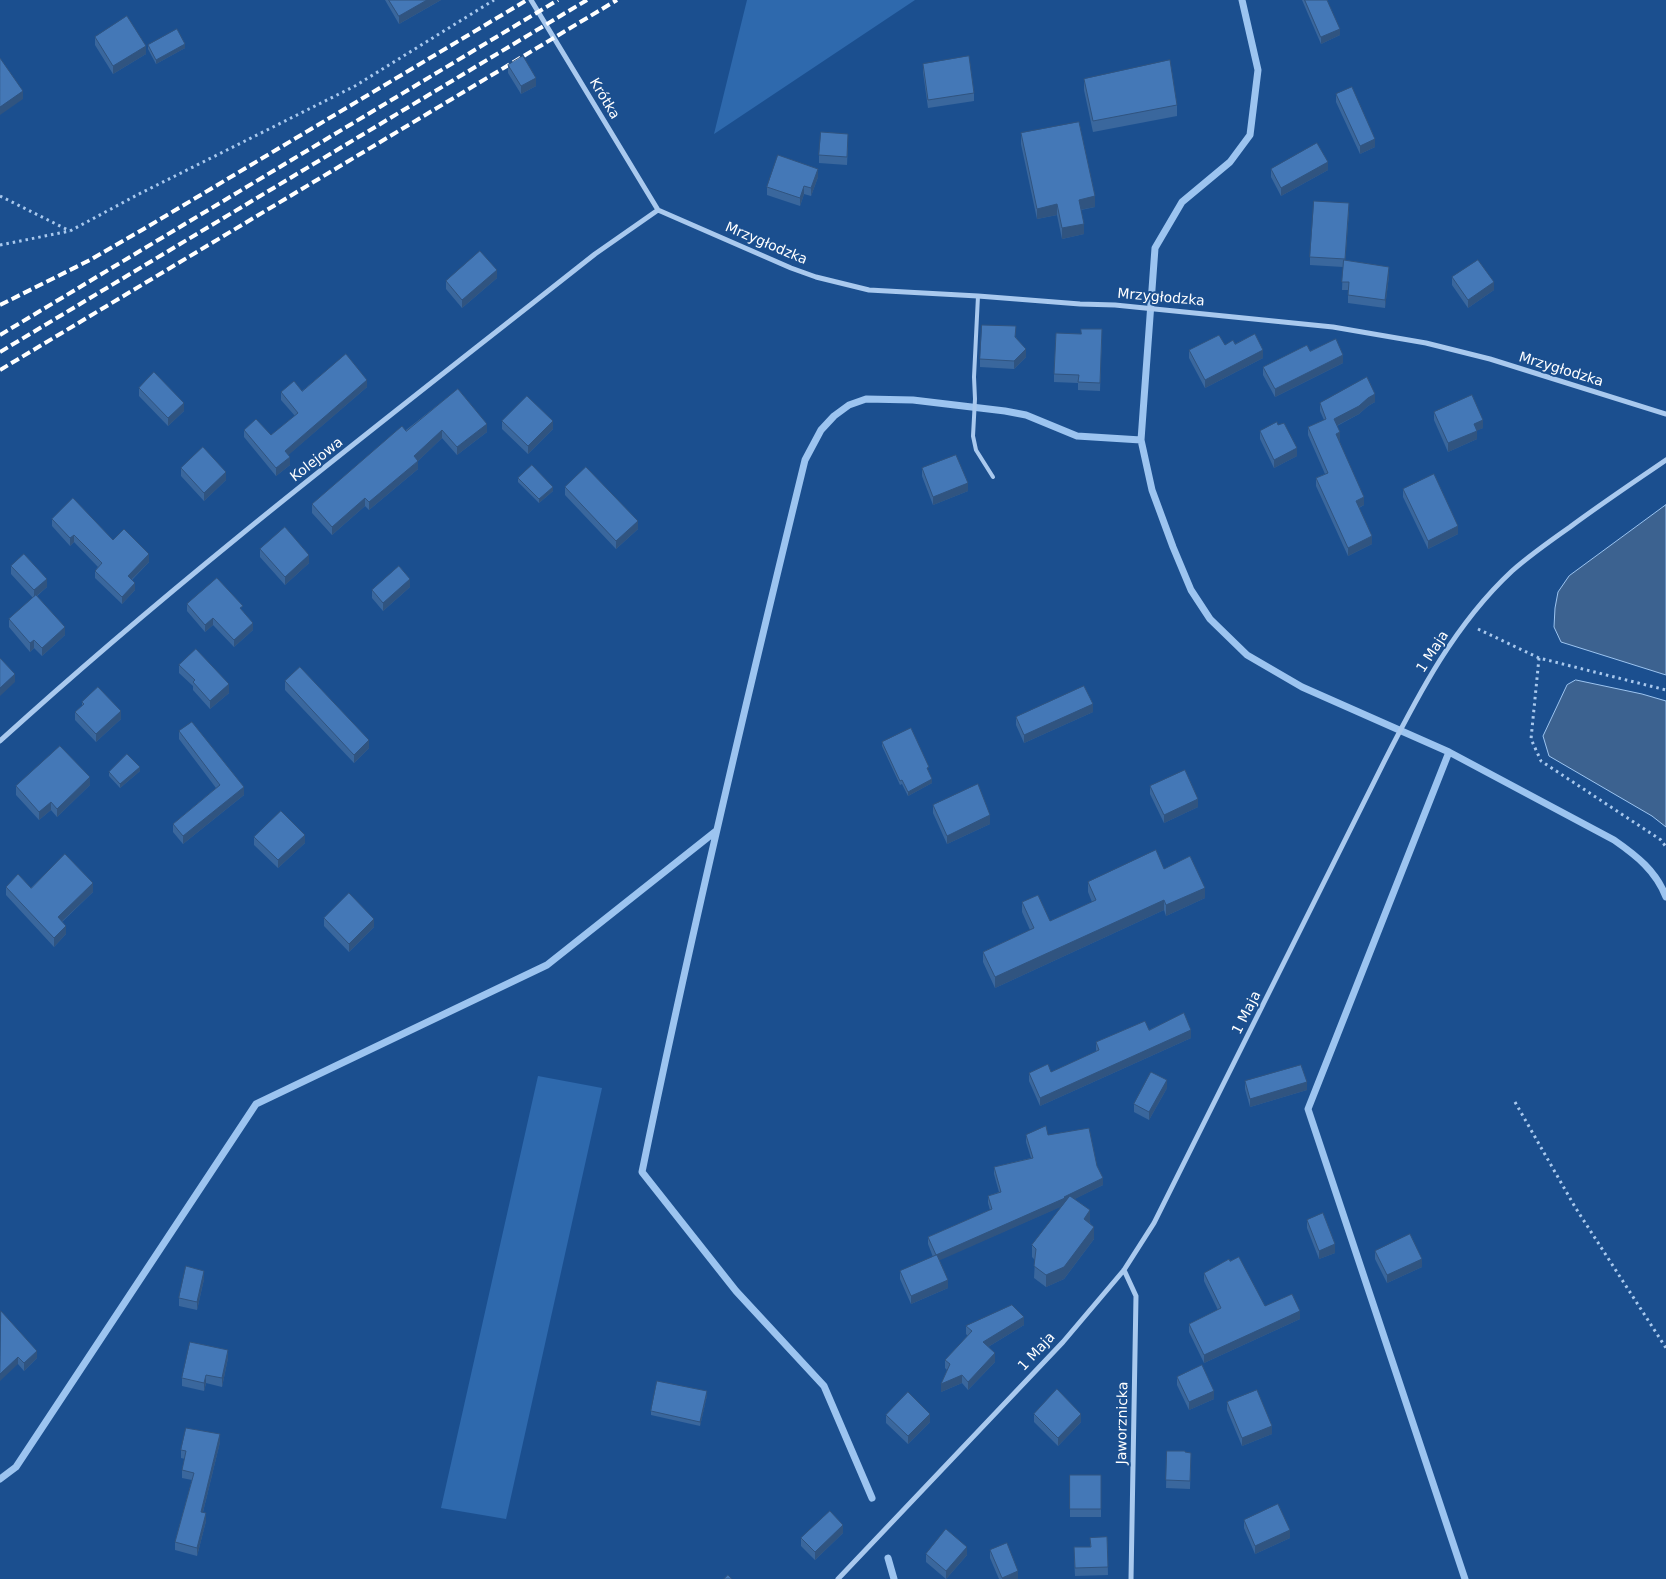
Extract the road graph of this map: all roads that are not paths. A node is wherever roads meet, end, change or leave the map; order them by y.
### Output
1 (531, 0) edge
2 (658, 210) junction
3 (978, 296) junction
4 (1666, 414) edge
5 (1666, 460) edge
6 (992, 477) dead end
7 (0, 741) edge
8 (1124, 1270) junction
9 (838, 1579) edge
10 (1132, 1579) edge

1 - 2 street, Krótka
2 - 3 street, Mrzygłodzka
2 - 7 street, Kolejowa
3 - 4 street, Mrzygłodzka
3 - 6 lane
5 - 8 street, 1 Maja
8 - 9 street, 1 Maja
8 - 10 street, Jaworznicka

